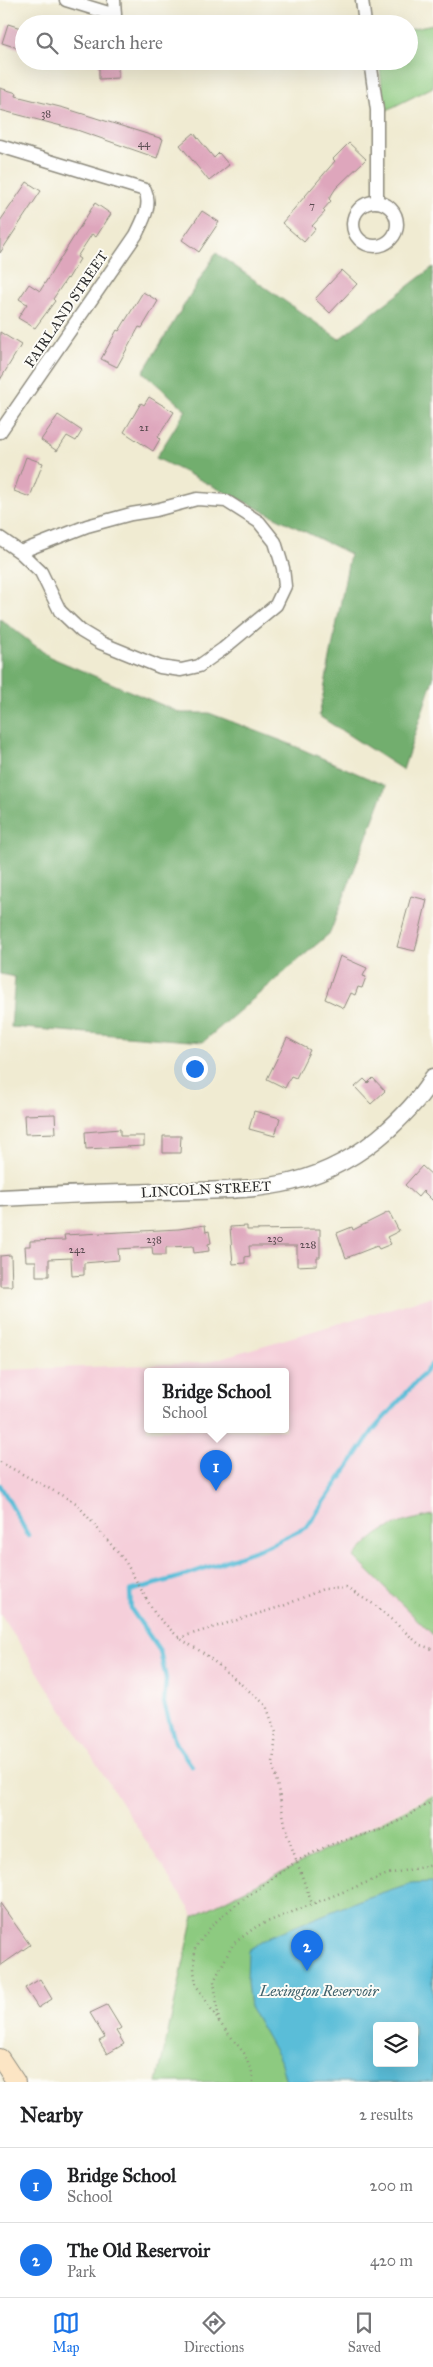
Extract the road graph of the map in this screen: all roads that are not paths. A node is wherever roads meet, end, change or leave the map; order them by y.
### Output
1 (66, 0) edge
2 (114, 0) edge
3 (362, 0) edge
4 (364, 15) edge
5 (371, 70) edge
6 (2, 149) edge
7 (377, 202) dead end
8 (0, 432) edge
9 (0, 538) edge
10 (20, 552) junction
11 (433, 1077) edge
12 (0, 1198) edge
13 (0, 2058) edge
14 (16, 2082) edge

1 - 2 street
3 - 4 street
5 - 7 street
6 - 8 street, FAIRLAND STREET
9 - 10 street
10 - 10 street
11 - 12 street, LINCOLN STREET
13 - 14 main road

